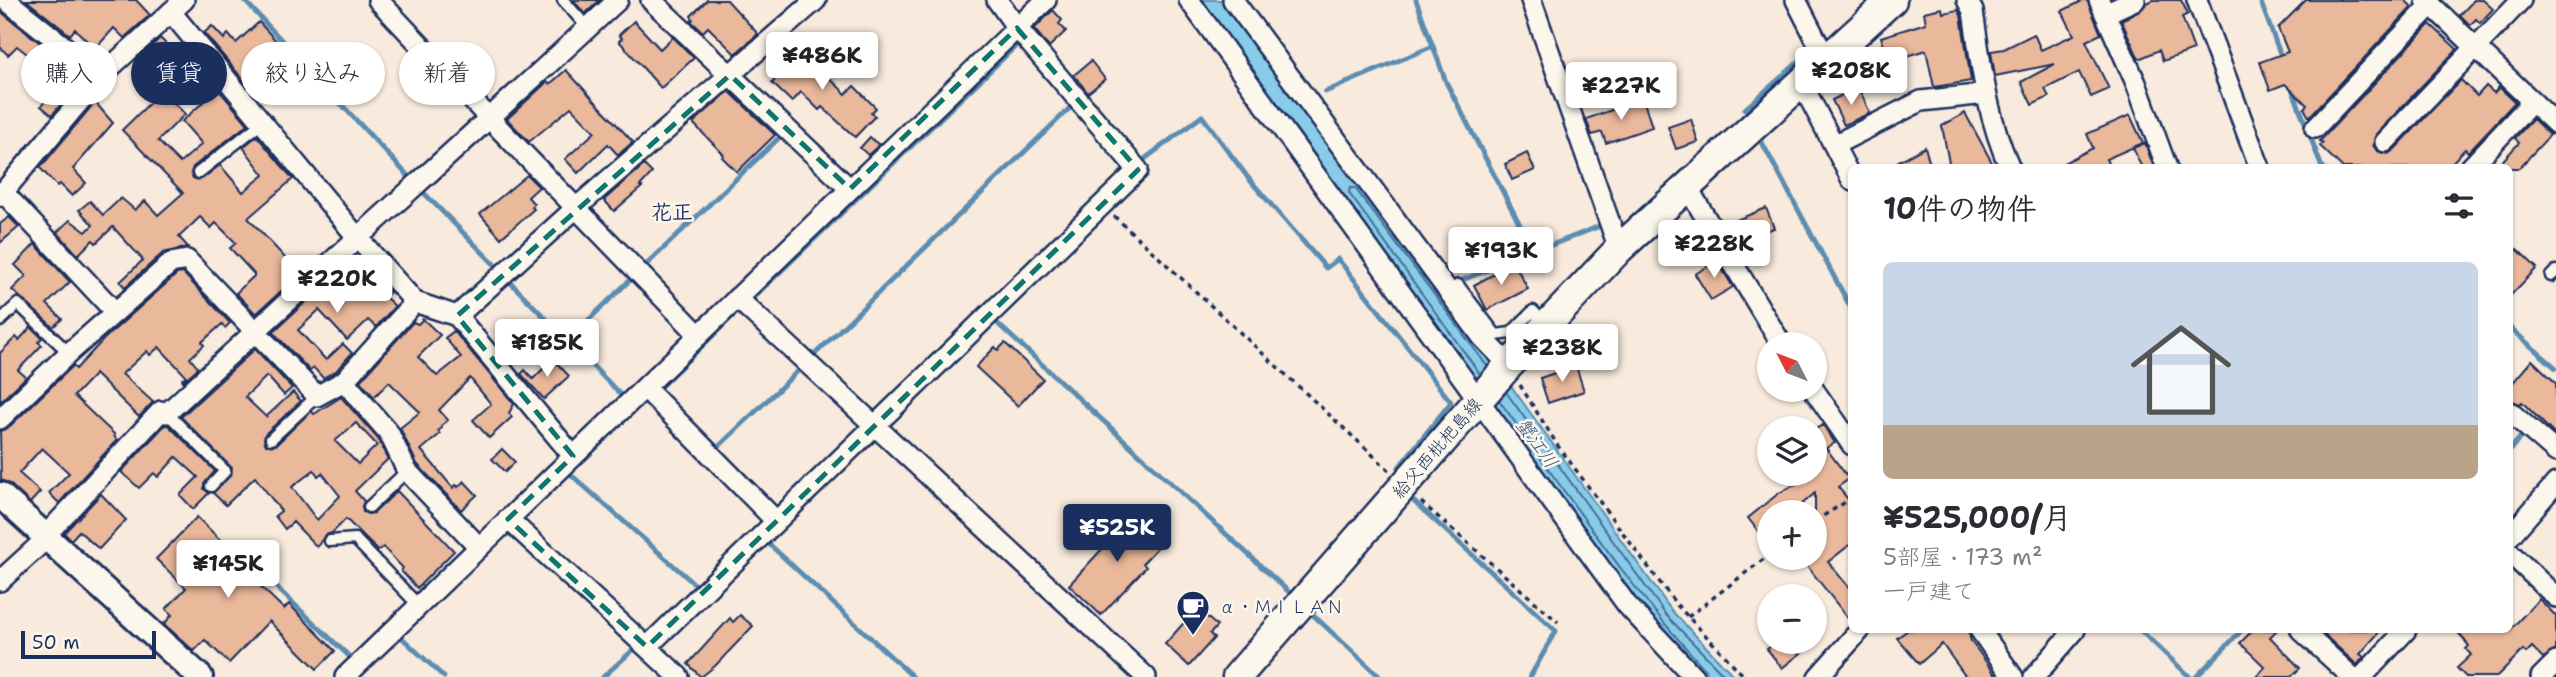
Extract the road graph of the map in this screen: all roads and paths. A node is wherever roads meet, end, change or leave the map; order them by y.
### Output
1 (6, 0) edge
2 (378, 0) edge
3 (563, 0) edge
4 (618, 0) edge
5 (651, 0) edge
6 (816, 0) edge
7 (997, 0) edge
8 (1046, 0) edge
9 (1189, 0) edge
10 (1233, 0) edge
11 (1531, 0) edge
12 (1796, 0) edge
13 (1892, 0) edge
14 (1968, 0) edge
15 (2135, 0) edge
16 (2197, 0) edge
17 (2521, 0) edge
18 (2428, 2) edge
19 (178, 6) edge
20 (2102, 7) edge
21 (588, 27) junction
22 (1017, 28) junction
23 (58, 42) edge
24 (2475, 47) junction
25 (1826, 59) junction
26 (117, 61) edge
27 (730, 75) junction
28 (1801, 82) junction
29 (1986, 94) junction
30 (2532, 102) junction
31 (77, 105) edge
32 (489, 119) junction
33 (263, 122) junction
34 (2556, 124) edge
35 (2315, 128) dead end
36 (2385, 142) dead end
37 (1834, 145) junction
38 (2008, 164) edge
39 (2166, 164) edge
40 (2258, 164) edge
41 (2474, 164) edge
42 (1848, 172) edge
43 (198, 173) dead end
44 (1686, 185) junction
45 (850, 189) junction
46 (2, 194) edge
47 (1103, 205) junction
48 (576, 208) junction
49 (356, 237) junction
50 (1619, 249) junction
51 (1458, 285) dead end
52 (737, 298) junction
53 (415, 302) junction
54 (115, 312) junction
55 (457, 316) junction
56 (0, 321) edge
57 (1546, 325) junction
58 (254, 331) junction
59 (1774, 332) edge
60 (699, 335) junction
61 (69, 353) junction
62 (1509, 365) junction
63 (344, 381) junction
64 (645, 388) junction
65 (317, 396) junction
66 (1478, 401) junction
67 (1822, 402) edge
68 (167, 414) junction
69 (2513, 415) edge
70 (0, 419) edge
71 (874, 426) junction
72 (1848, 438) edge
73 (271, 439) dead end
74 (2556, 452) edge
75 (573, 456) junction
76 (407, 471) junction
77 (2556, 482) edge
78 (211, 486) dead end
79 (1404, 486) junction
80 (0, 495) edge
81 (1848, 500) edge
82 (369, 507) dead end
83 (1827, 514) edge
84 (508, 519) junction
85 (776, 521) junction
86 (2513, 532) edge
87 (46, 537) junction
88 (330, 541) dead end
89 (479, 547) junction
90 (2513, 556) edge
91 (1757, 564) edge
92 (0, 581) edge
93 (2556, 597) edge
94 (419, 606) junction
95 (1688, 617) junction
96 (1558, 622) dead end
97 (1857, 633) edge
98 (1982, 633) edge
99 (2072, 633) edge
100 (2304, 633) edge
101 (2403, 633) edge
102 (647, 647) junction
103 (2556, 662) edge
104 (200, 677) edge
105 (345, 677) edge
106 (679, 677) edge
107 (1146, 677) edge
108 (1237, 677) edge
109 (1694, 677) edge
110 (1745, 677) edge
111 (1818, 677) edge
112 (2013, 677) edge
113 (2034, 677) edge
114 (2352, 677) edge
115 (2362, 677) edge
116 (2541, 677) edge

1 - 23 street
2 - 32 street
3 - 21 lane
4 - 21 street
5 - 27 street
6 - 27 street
7 - 22 street
8 - 22 street
9 - 66 street
10 - 62 street
11 - 50 street
12 - 25 street
13 - 25 main road, 給父西枇杷島線
14 - 29 street
15 - 20 street
16 - 40 street
17 - 24 street
18 - 24 street
18 - 35 street
19 - 26 street
19 - 33 street
20 - 39 street
21 - 32 street
22 - 45 street
22 - 47 street
24 - 30 street
24 - 36 street
25 - 28 main road, 給父西枇杷島線
27 - 45 street
27 - 48 street
28 - 37 street
28 - 44 main road, 給父西枇杷島線
29 - 37 street
29 - 38 street
30 - 34 street
30 - 41 street
31 - 46 street
32 - 48 street
32 - 49 street
33 - 43 lane
33 - 49 street
37 - 42 street
44 - 50 main road, 給父西枇杷島線
44 - 59 street
45 - 52 street
46 - 54 street
47 - 71 street
47 - 79 path
48 - 55 street
48 - 60 street
49 - 53 street
49 - 58 street
50 - 57 main road, 給父西枇杷島線
51 - 57 lane
52 - 60 street
52 - 71 street
53 - 55 street
53 - 63 street
54 - 58 street
54 - 61 street
55 - 75 street
56 - 61 lane
57 - 62 main road, 給父西枇杷島線
58 - 65 street
58 - 68 street
60 - 64 street
61 - 70 street
62 - 66 main road, 給父西枇杷島線
62 - 95 path
63 - 65 street
63 - 76 street
64 - 75 street
64 - 85 street
65 - 73 lane
66 - 79 main road, 給父西枇杷島線
66 - 109 street
67 - 72 street
68 - 78 lane
68 - 87 street
69 - 74 street
71 - 85 street
71 - 107 street
75 - 84 street
76 - 82 lane
76 - 89 street
77 - 86 street
79 - 96 path
79 - 108 main road, 給父西枇杷島線
80 - 87 street
81 - 83 path
84 - 89 street
84 - 102 street
85 - 102 street
87 - 92 street
87 - 104 street
88 - 94 lane
89 - 94 street
90 - 93 street
91 - 95 path
94 - 105 street
95 - 110 path
97 - 111 street
98 - 112 street
99 - 113 street
100 - 114 street
101 - 115 street
102 - 106 street
103 - 116 street

